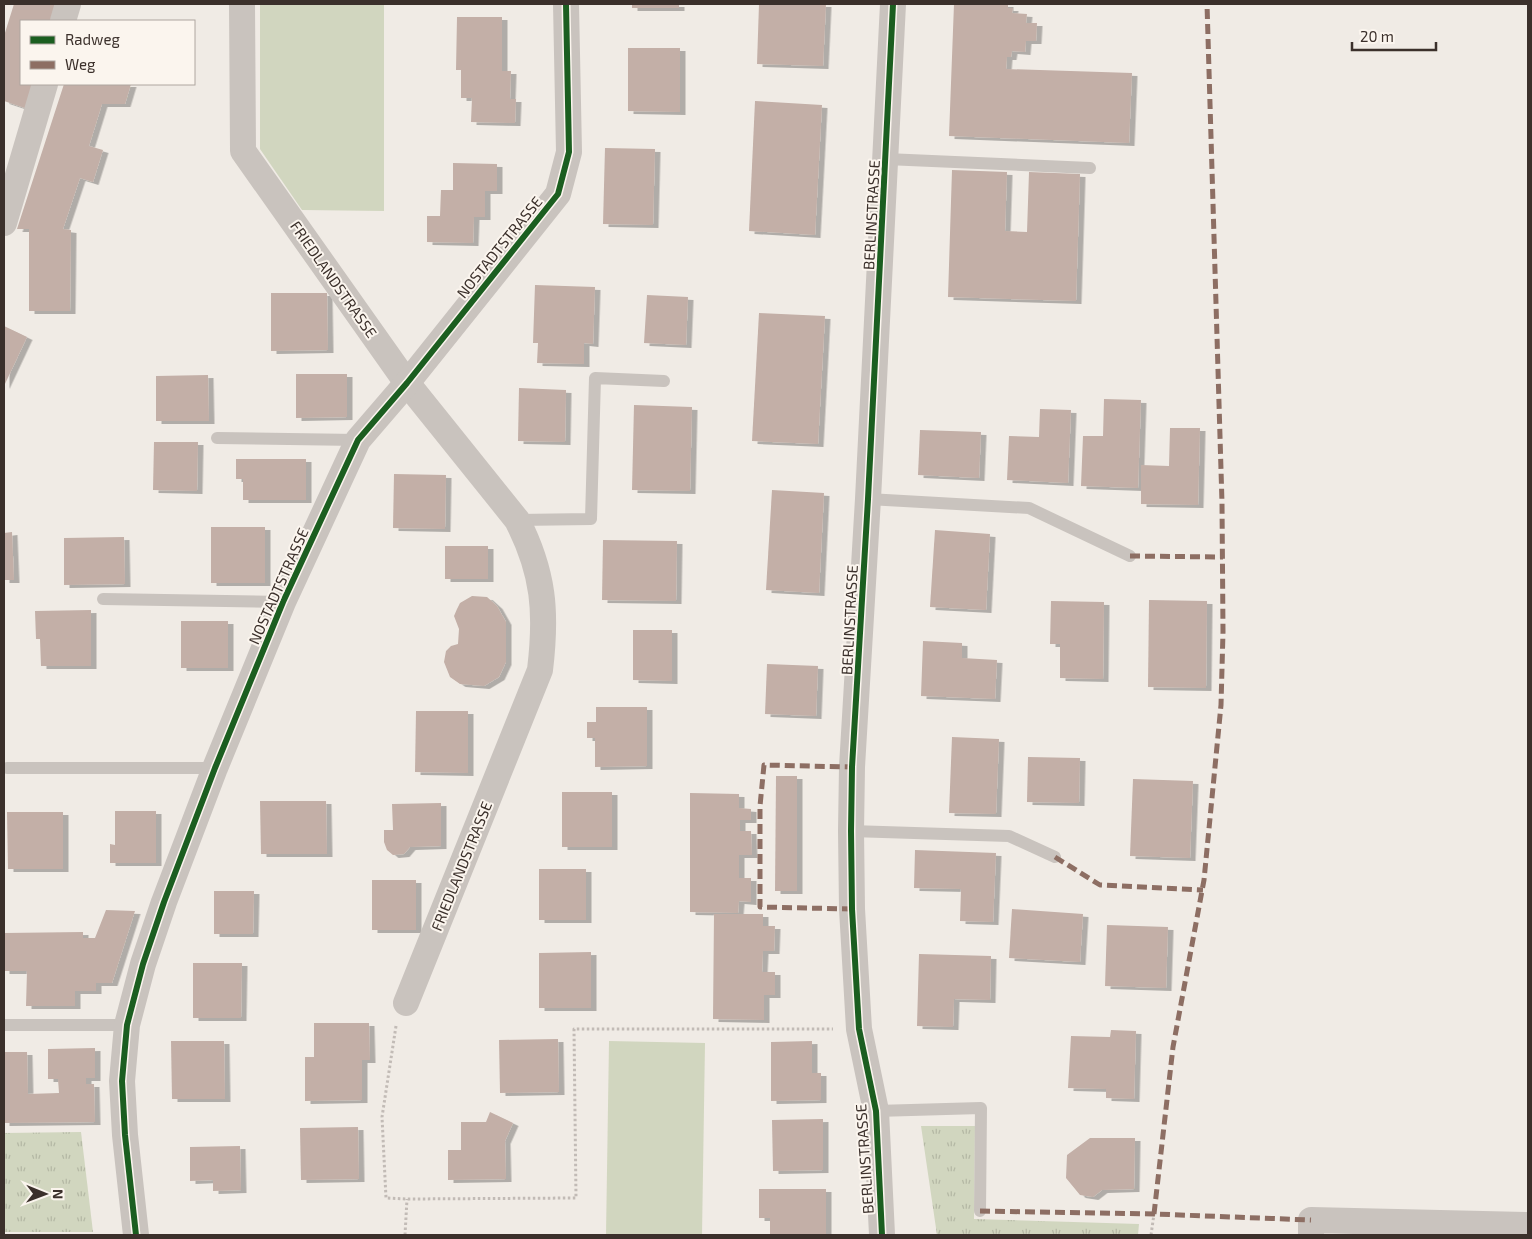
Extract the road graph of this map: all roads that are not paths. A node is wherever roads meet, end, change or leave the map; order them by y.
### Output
1 (68, 4) edge
2 (242, 4) edge
3 (566, 4) edge
4 (893, 4) edge
5 (63, 20) edge
6 (45, 85) edge
7 (886, 159) junction
8 (1090, 168) dead end
9 (4, 223) edge
10 (664, 381) dead end
11 (407, 383) junction
12 (217, 438) dead end
13 (358, 440) junction
14 (868, 499) junction
15 (517, 520) junction
16 (1130, 556) dead end
17 (103, 599) dead end
18 (284, 602) junction
19 (7, 768) dead end
20 (216, 768) junction
21 (851, 831) junction
22 (1054, 857) dead end
23 (406, 1003) road end
24 (4, 1025) edge
25 (127, 1026) junction
26 (876, 1111) junction
27 (980, 1211) dead end
28 (1528, 1225) edge
29 (1311, 1228) edge
30 (136, 1235) edge
31 (882, 1235) edge

1 - 5 street
2 - 11 street, FRIEDLANDSTRASSE
3 - 11 street, NOSTADTSTRASSE
4 - 7 street, BERLINSTRASSE
6 - 9 street
7 - 8 lane
7 - 14 street, BERLINSTRASSE
10 - 15 lane
11 - 13 street, NOSTADTSTRASSE
11 - 15 street, FRIEDLANDSTRASSE
12 - 13 lane
13 - 18 street, NOSTADTSTRASSE
14 - 16 lane
14 - 21 street, BERLINSTRASSE
15 - 23 street, FRIEDLANDSTRASSE
17 - 18 lane, NOSTADTSTRASSE
18 - 20 street, NOSTADTSTRASSE
19 - 20 lane
20 - 25 street, NOSTADTSTRASSE
21 - 22 lane
21 - 26 street, BERLINSTRASSE
24 - 25 lane
25 - 30 street, NOSTADTSTRASSE
26 - 27 lane, BERLINSTRASSE
26 - 31 street, BERLINSTRASSE
28 - 29 street

